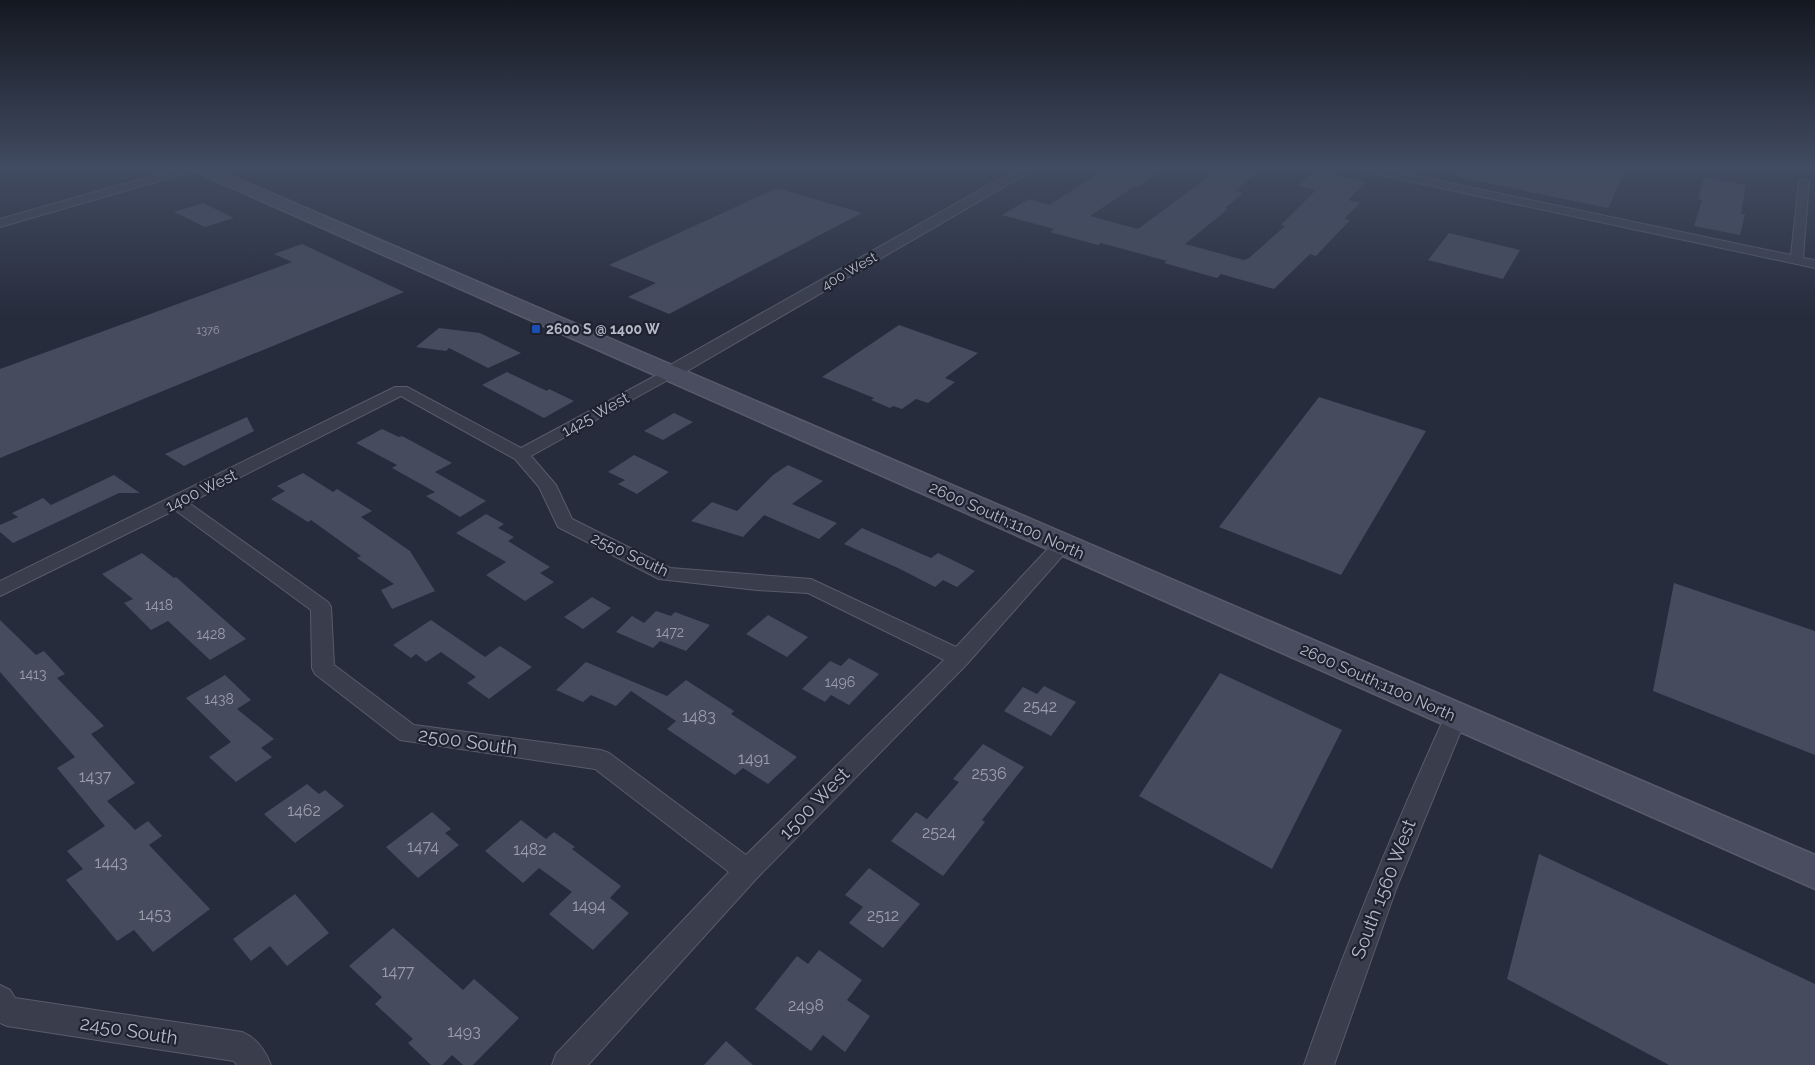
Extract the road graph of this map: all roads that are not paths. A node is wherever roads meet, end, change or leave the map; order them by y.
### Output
1 (19, 218) edge
2 (313, 218) edge
3 (942, 218) edge
4 (1597, 218) edge
5 (1801, 218) edge
6 (0, 223) edge
7 (1797, 260) junction
8 (1815, 264) edge
9 (670, 373) junction
10 (401, 390) joint
11 (521, 455) junction
12 (176, 502) junction
13 (1063, 544) junction
14 (0, 589) edge
15 (959, 658) junction
16 (1456, 716) junction
17 (748, 871) junction
18 (1815, 872) edge
19 (0, 1000) edge
20 (256, 1065) edge
21 (568, 1065) edge
22 (1319, 1065) edge

1 - 6 street
2 - 9 main road, 2600 South;1100 North
3 - 9 street, 400 West
4 - 7 street
5 - 7 street
7 - 8 street
9 - 11 street, 1425 West
9 - 13 main road, 2600 South;1100 North
10 - 11 street, 2550 South
10 - 12 street, 1400 West
11 - 15 street, 2550 South
12 - 14 street, 1400 West
12 - 17 street, 2500 South
13 - 15 street, 1500 West
13 - 16 main road, 2600 South;1100 North
15 - 17 street, 1500 West
16 - 18 main road, 2600 South;1100 North
16 - 22 street, South 1560 West
17 - 21 street, 1500 West
19 - 20 street, 2450 South

